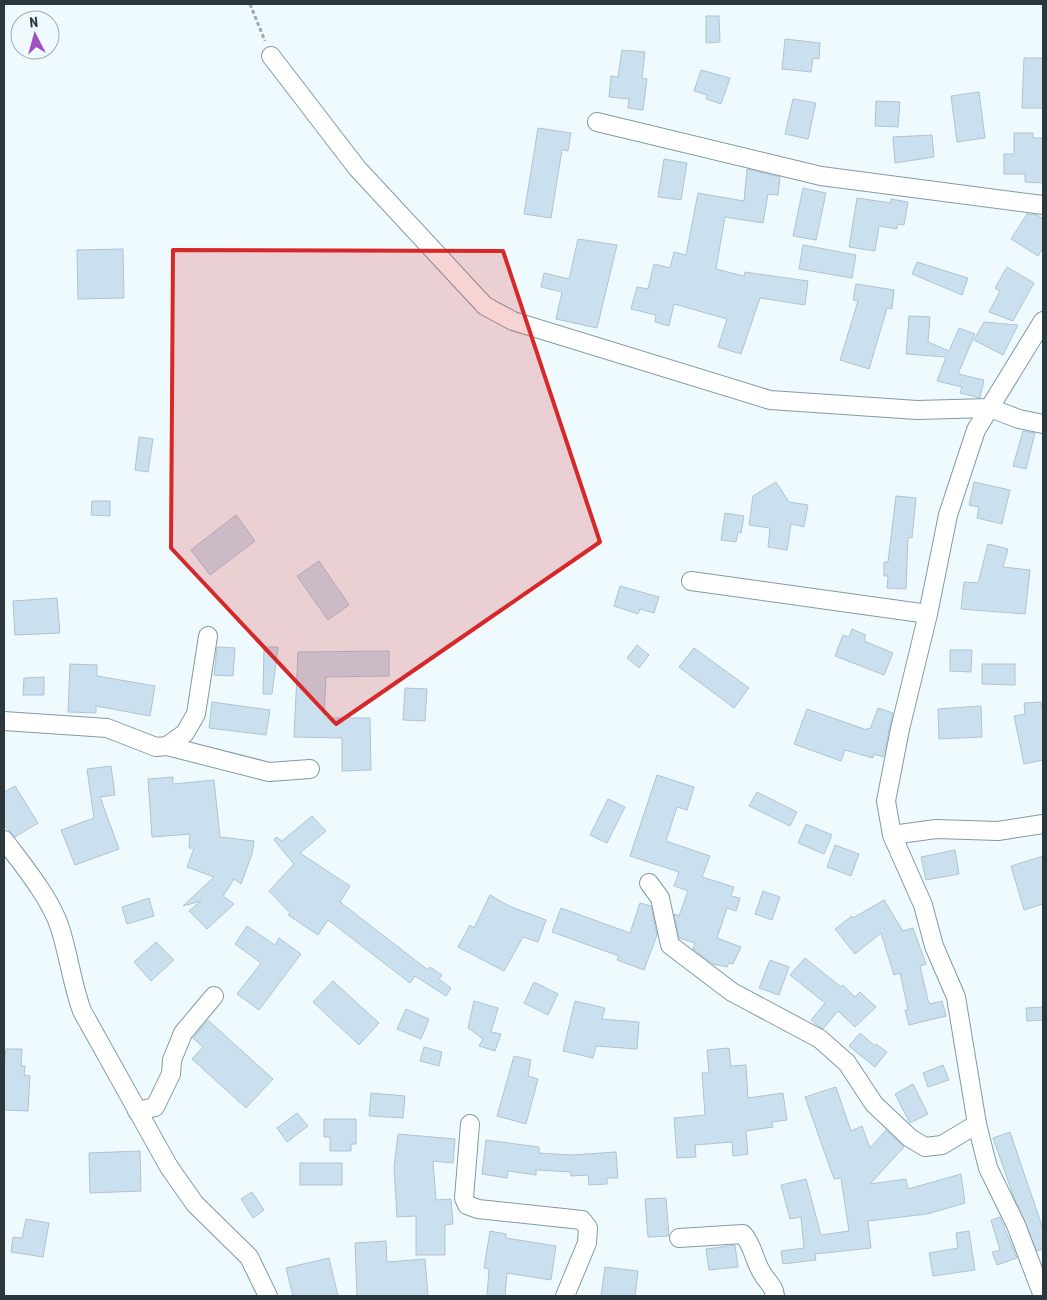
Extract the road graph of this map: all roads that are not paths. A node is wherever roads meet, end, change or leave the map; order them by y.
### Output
1 (271, 56) road end
2 (597, 122) dead end
3 (1043, 205) edge
4 (1043, 321) edge
5 (990, 408) junction
6 (1043, 424) edge
7 (690, 581) dead end
8 (928, 614) junction
9 (208, 636) dead end
10 (4, 721) edge
11 (167, 746) junction
12 (310, 770) dead end
13 (1043, 824) edge
14 (892, 835) junction
15 (4, 840) edge
16 (649, 883) dead end
17 (214, 996) dead end
18 (136, 1111) junction
19 (470, 1124) dead end
20 (977, 1124) junction
21 (679, 1238) dead end
22 (268, 1296) edge
23 (565, 1296) edge
24 (775, 1296) edge
25 (1043, 1296) edge

1 - 5 street
2 - 3 street
4 - 5 street
5 - 6 street
5 - 8 street
7 - 8 street
8 - 14 street
9 - 11 street
10 - 11 street
11 - 12 street
13 - 14 street
14 - 20 street
15 - 18 street
16 - 20 street
17 - 18 street
18 - 22 street
19 - 23 street
20 - 25 street
21 - 24 street

